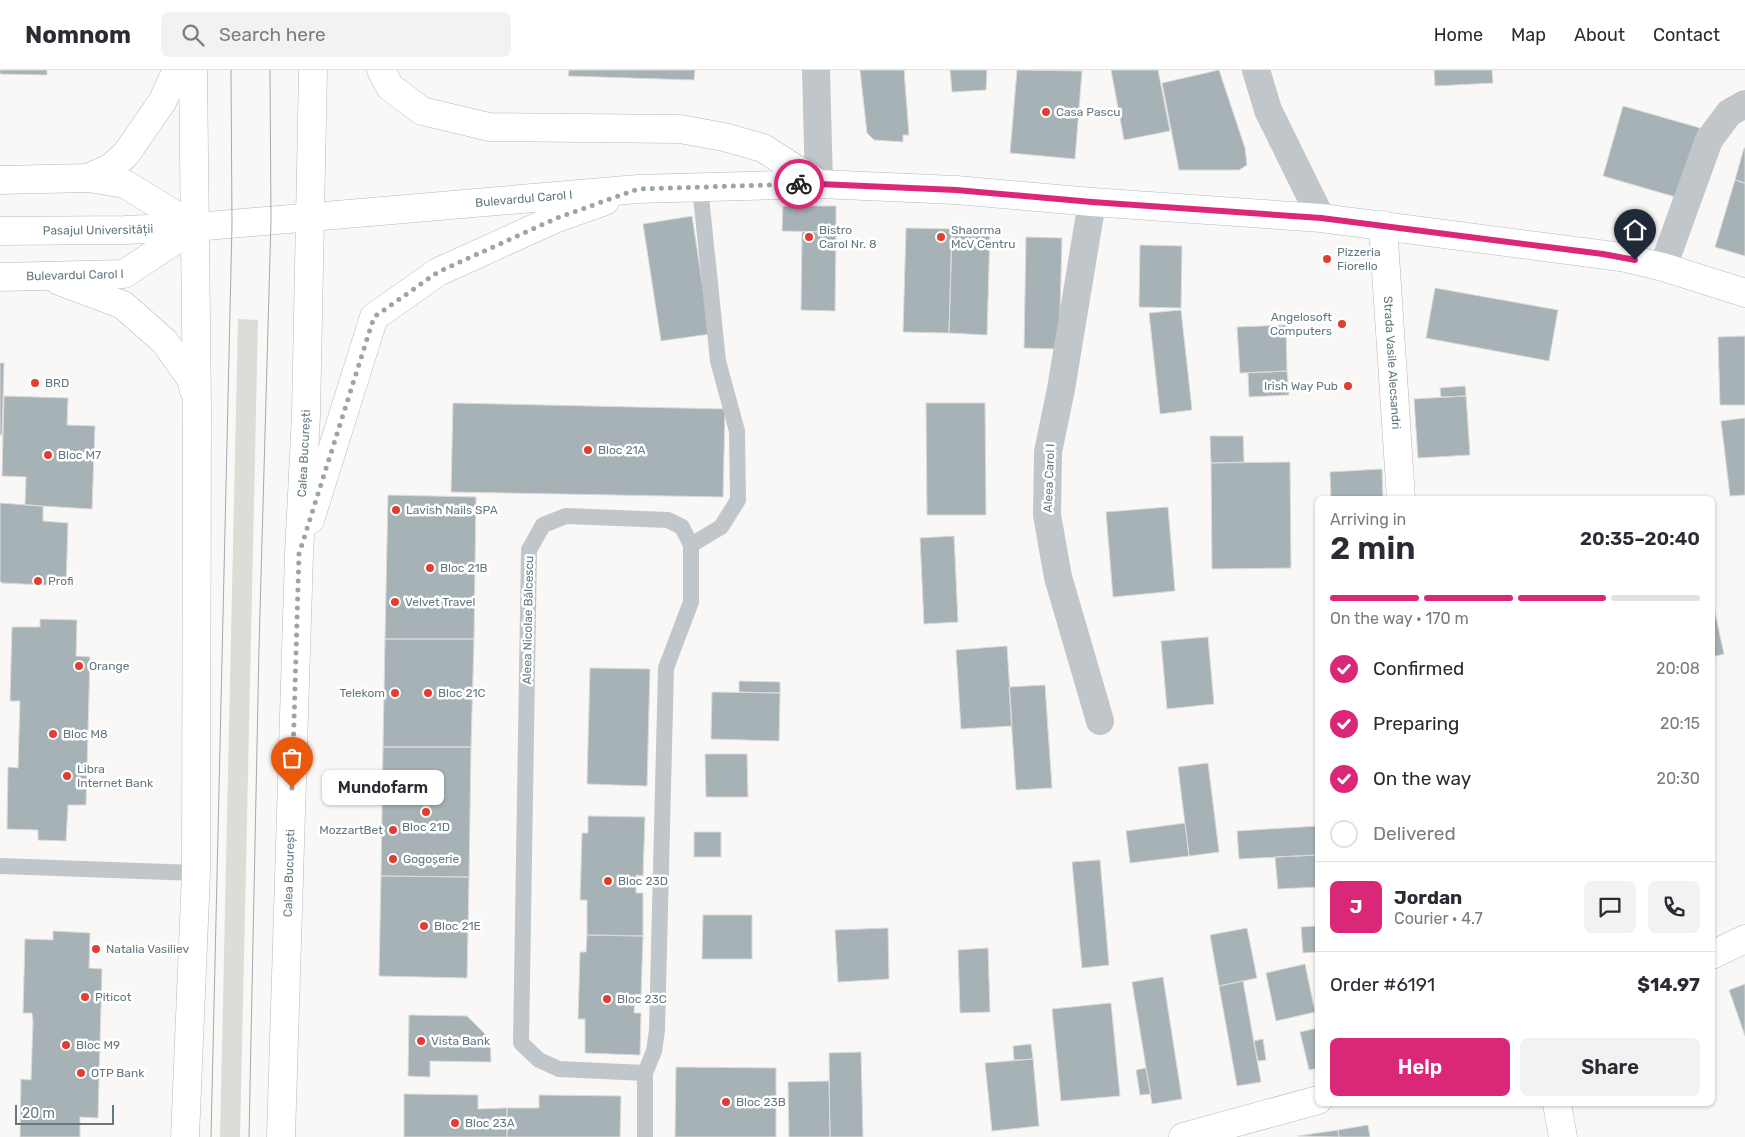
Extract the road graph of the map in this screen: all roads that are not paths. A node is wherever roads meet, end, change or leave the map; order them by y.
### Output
1 (177, 70) edge
2 (193, 70) edge
3 (313, 70) edge
4 (381, 70) edge
5 (816, 70) edge
6 (1256, 70) edge
7 (1745, 104) edge
8 (88, 178) junction
9 (0, 180) edge
10 (819, 184) junction
11 (700, 188) junction
12 (638, 189) junction
13 (1092, 202) junction
14 (309, 217) junction
15 (1321, 218) junction
16 (1383, 225) junction
17 (195, 227) junction
18 (0, 231) edge
19 (1663, 267) junction
20 (48, 277) junction
21 (0, 278) edge
22 (1745, 293) edge
23 (197, 406) junction
24 (1401, 496) edge
25 (691, 545) junction
26 (299, 554) junction
27 (1100, 721) dead end
28 (0, 866) edge
29 (196, 873) junction
30 (1745, 939) edge
31 (1715, 954) edge
32 (645, 1073) junction
33 (1315, 1101) edge
34 (1557, 1106) edge
35 (185, 1137) edge
36 (281, 1137) edge
37 (645, 1137) edge
38 (1183, 1137) edge
39 (1563, 1137) edge

1 - 8 main road
2 - 17 main road
3 - 14 main road, Calea București
4 - 10 main road
5 - 10 street
6 - 15 street
7 - 19 street
8 - 9 main road
8 - 17 main road
10 - 11 main road, Bulevardul Carol I
10 - 13 main road, Bulevardul Carol I
11 - 12 main road, Bulevardul Carol I
11 - 25 lane
12 - 14 main road, Bulevardul Carol I
12 - 26 main road
13 - 15 main road, Bulevardul Carol I
13 - 27 street, Aleea Carol I
14 - 17 main road, Bulevardul Carol I
14 - 26 main road, Calea București
15 - 16 main road, Bulevardul Carol I
16 - 19 main road, Bulevardul Carol I
16 - 24 main road, Strada Vasile Alecsandri
17 - 18 main road, Pasajul Universității
17 - 20 main road, Bulevardul Carol I
17 - 23 main road
19 - 22 main road, Bulevardul Carol I
20 - 21 main road, Bulevardul Carol I
20 - 23 main road
23 - 29 main road
25 - 32 lane
25 - 32 lane, Aleea Nicolae Bălcescu
26 - 36 main road, Calea București
28 - 29 lane
29 - 35 main road
30 - 31 main road
32 - 37 lane
33 - 38 main road
34 - 39 main road

